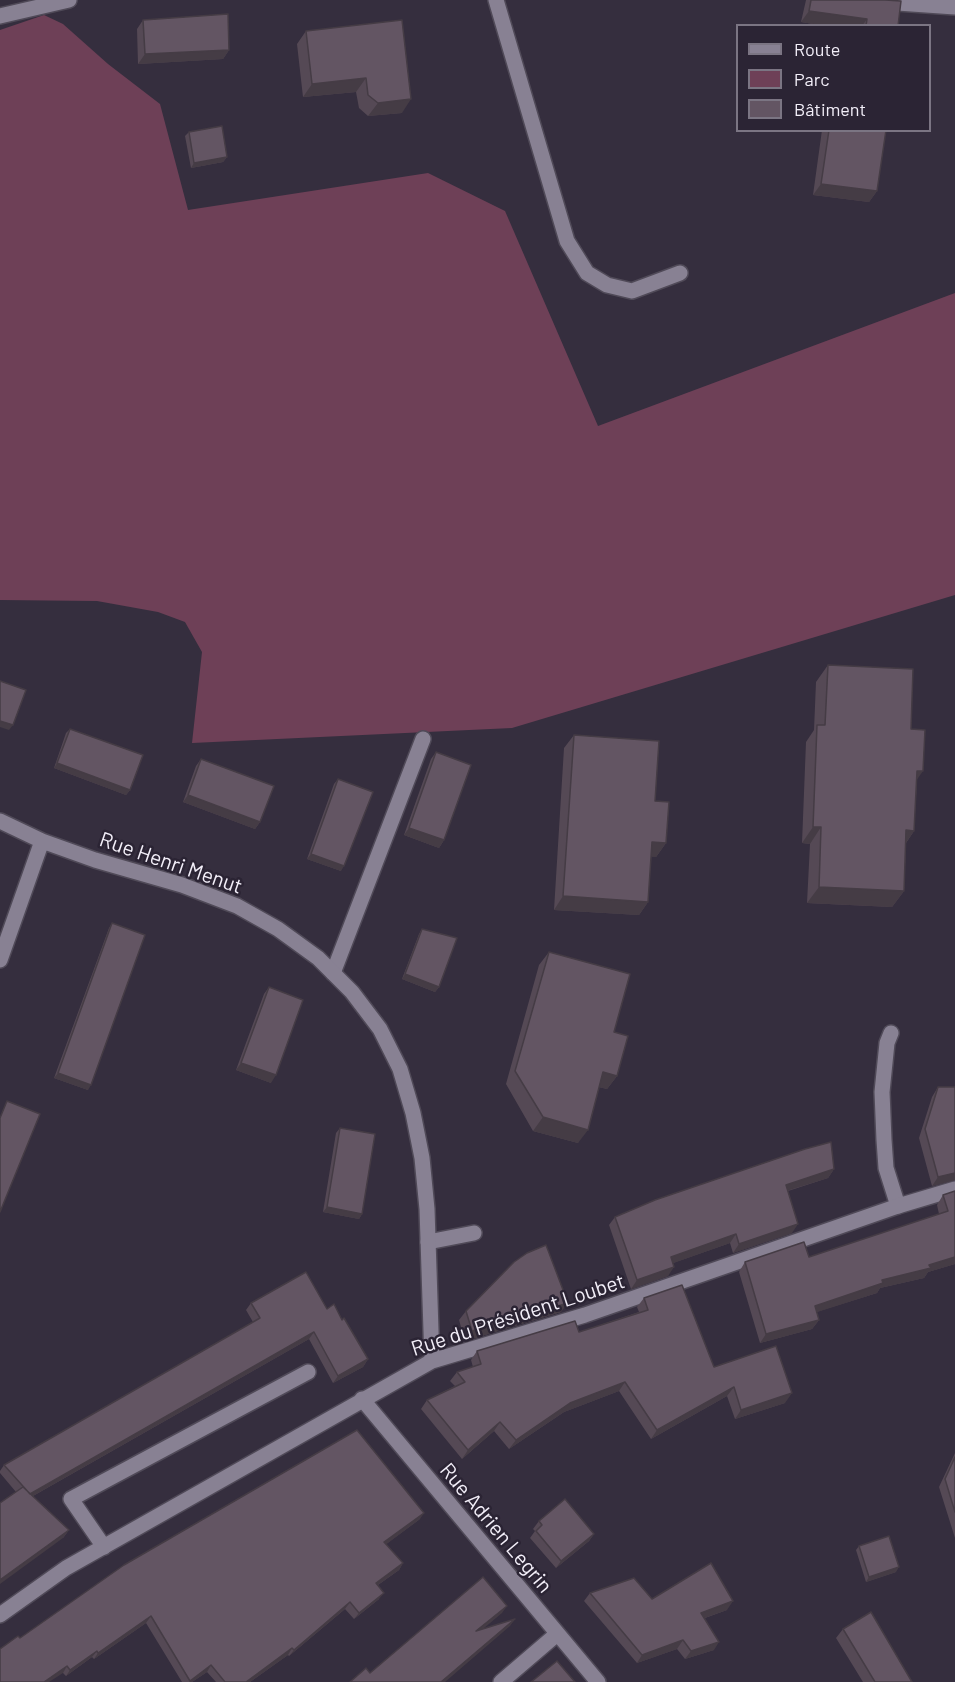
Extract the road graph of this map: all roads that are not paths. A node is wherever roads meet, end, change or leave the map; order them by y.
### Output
1 (69, 0) edge
2 (496, 0) edge
3 (854, 0) edge
4 (955, 7) edge
5 (0, 16) edge
6 (680, 273) dead end
7 (423, 739) dead end
8 (0, 821) edge
9 (42, 841) junction
10 (0, 960) edge
11 (333, 973) junction
12 (891, 1033) dead end
13 (955, 1190) edge
14 (898, 1206) junction
15 (474, 1233) dead end
16 (428, 1242) junction
17 (432, 1361) junction
18 (308, 1372) dead end
19 (362, 1399) junction
20 (104, 1547) junction
21 (0, 1615) edge
22 (557, 1634) junction
23 (501, 1682) edge
24 (598, 1682) edge

1 - 5 street
2 - 6 street
3 - 4 street
7 - 11 street
8 - 9 street, Rue Henri Menut
9 - 10 street
9 - 11 street, Rue Henri Menut
11 - 16 street, Rue Henri Menut
12 - 14 street
13 - 14 street, Rue du Président Loubet
14 - 17 street, Rue du Président Loubet
15 - 16 street
16 - 17 street, Rue Henri Menut
17 - 19 street, Rue du Président Loubet
18 - 20 street
19 - 20 street, Rue du Président Loubet
19 - 22 street, Rue Adrien Legrin
20 - 21 street, Rue du Président Loubet
22 - 23 street
22 - 24 street, Rue Adrien Legrin

